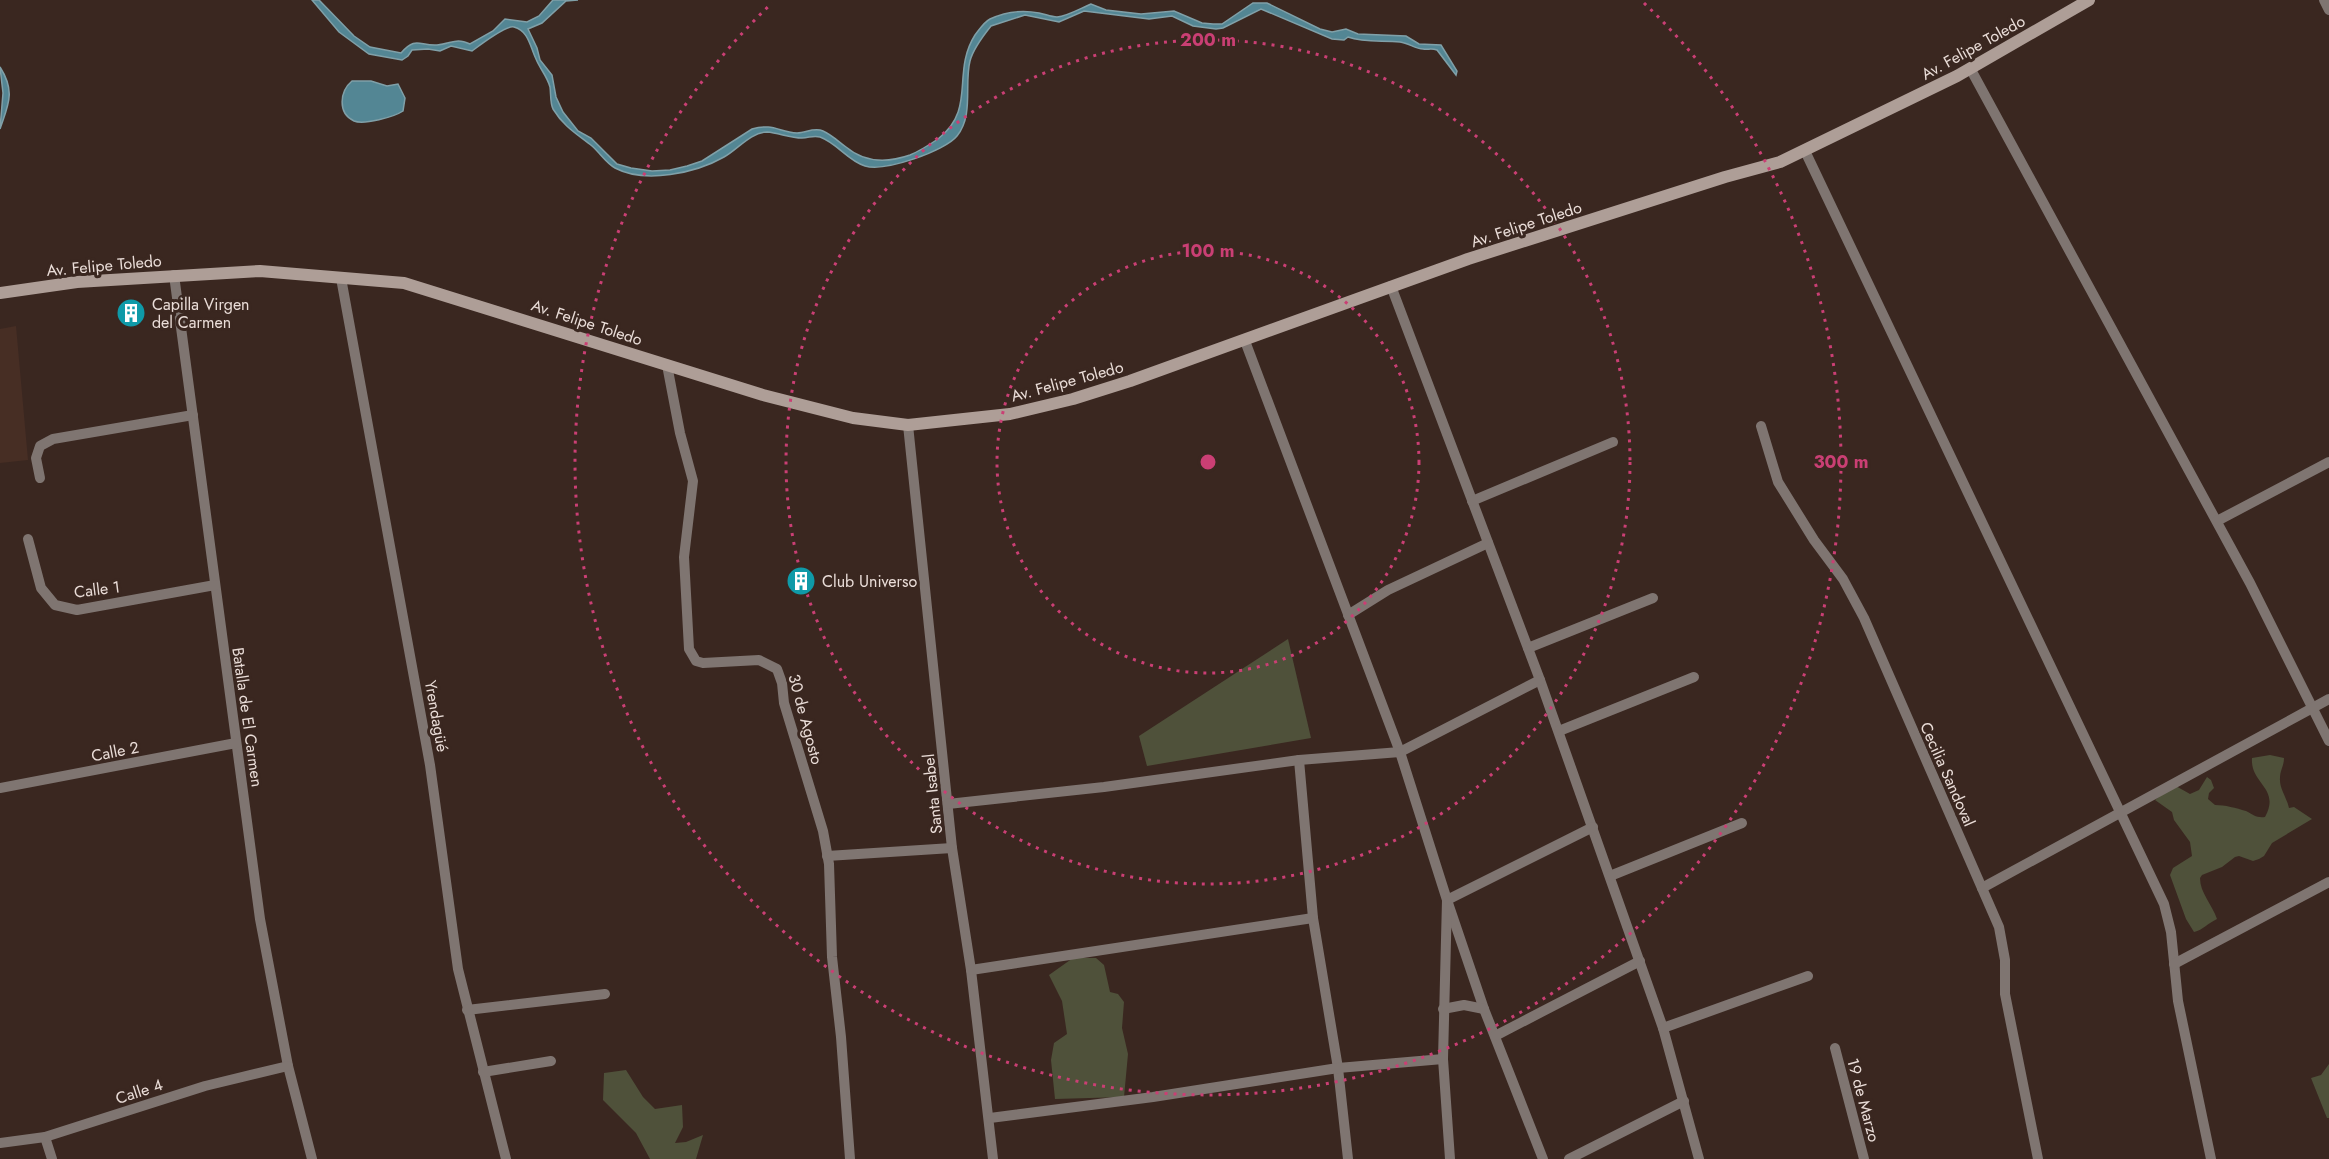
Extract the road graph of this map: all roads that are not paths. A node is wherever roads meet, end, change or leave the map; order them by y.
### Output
1 (2089, 0) edge
2 (2324, 0) edge
3 (2329, 10) edge
4 (1970, 68) junction
5 (1805, 151) junction
6 (174, 275) junction
7 (341, 278) junction
8 (1391, 286) junction
9 (0, 293) edge
10 (1245, 341) junction
11 (667, 365) junction
12 (193, 415) junction
13 (908, 424) junction
14 (1761, 426) dead end
15 (1613, 442) dead end
16 (2329, 462) edge
17 (40, 478) dead end
18 (1472, 501) junction
19 (2217, 521) junction
20 (28, 539) dead end
21 (1488, 543) junction
22 (215, 585) junction
23 (1653, 598) dead end
24 (1348, 615) junction
25 (1528, 648) junction
26 (1694, 677) dead end
27 (1540, 680) junction
28 (2329, 699) edge
29 (2312, 708) junction
30 (1559, 731) junction
31 (2329, 741) edge
32 (236, 743) junction
33 (1400, 752) junction
34 (1299, 760) junction
35 (0, 788) edge
36 (948, 804) junction
37 (2121, 812) junction
38 (1743, 823) dead end
39 (1593, 827) junction
40 (952, 848) junction
41 (827, 856) junction
42 (1610, 876) junction
43 (2329, 882) edge
44 (1982, 888) junction
45 (1447, 900) junction
46 (1313, 918) junction
47 (1640, 961) junction
48 (2174, 964) junction
49 (971, 970) junction
50 (1808, 976) dead end
51 (605, 994) dead end
52 (1443, 1009) junction
53 (1484, 1009) junction
54 (467, 1010) junction
55 (1664, 1028) junction
56 (1495, 1036) junction
57 (1835, 1048) dead end
58 (1443, 1059) junction
59 (550, 1061) dead end
60 (288, 1066) junction
61 (1338, 1068) junction
62 (483, 1072) junction
63 (1684, 1101) junction
64 (990, 1118) junction
65 (45, 1137) junction
66 (0, 1143) edge
67 (52, 1159) edge
68 (312, 1159) edge
69 (506, 1159) edge
70 (850, 1159) edge
71 (993, 1159) edge
72 (1348, 1159) edge
73 (1450, 1159) edge
74 (1543, 1159) edge
75 (1569, 1159) edge
76 (1699, 1159) edge
77 (1864, 1159) edge
78 (2038, 1159) edge
79 (2211, 1159) edge

1 - 4 main road, Av. Felipe Toledo
2 - 3 street
4 - 5 main road, Av. Felipe Toledo
4 - 19 street
5 - 8 main road, Av. Felipe Toledo
5 - 37 street
6 - 7 main road, Av. Felipe Toledo
6 - 9 main road, Av. Felipe Toledo
6 - 12 street, Batalla de El Carmen
7 - 11 main road, Av. Felipe Toledo
7 - 54 street, Yrendagüé
8 - 10 main road, Av. Felipe Toledo
8 - 18 street
10 - 13 main road, Av. Felipe Toledo
10 - 24 street
11 - 13 main road, Av. Felipe Toledo
11 - 41 street, 30 de Agosto
12 - 17 street
12 - 22 street, Batalla de El Carmen
13 - 36 street, Santa Isabel
14 - 44 street, Cecilia Sandoval
15 - 18 street
16 - 19 street
18 - 21 street
19 - 29 street
20 - 22 street, Calle 1
21 - 24 street
21 - 25 street
22 - 32 street, Batalla de El Carmen
23 - 25 street
24 - 33 street
25 - 27 street
26 - 30 street
27 - 30 street
27 - 33 street
28 - 29 street
29 - 31 street
29 - 37 street
30 - 39 street
32 - 35 street, Calle 2
32 - 60 street, Batalla de El Carmen
33 - 34 street
33 - 45 street
34 - 36 street
34 - 46 street
36 - 40 street, Santa Isabel
37 - 44 street
37 - 48 street
38 - 42 street
39 - 42 street
39 - 45 street
40 - 41 street
40 - 49 street, Santa Isabel
41 - 70 street, 30 de Agosto
42 - 47 street
43 - 48 street
44 - 78 street, Cecilia Sandoval
45 - 52 street
45 - 53 street
46 - 49 street
46 - 61 street
47 - 55 street
47 - 56 street
48 - 79 street
49 - 64 street, Santa Isabel
50 - 55 street
51 - 54 street
52 - 53 street
52 - 58 street
53 - 56 street
54 - 62 street, Yrendagüé
55 - 63 street
56 - 74 street
57 - 77 street, 19 de Marzo
58 - 61 street
58 - 73 street
59 - 62 street
60 - 65 street, Calle 4
60 - 68 street, Batalla de El Carmen
61 - 64 street
61 - 72 street
62 - 69 street, Yrendagüé
63 - 75 street
63 - 76 street
64 - 71 street, Santa Isabel
65 - 66 street, Calle 4
65 - 67 street

